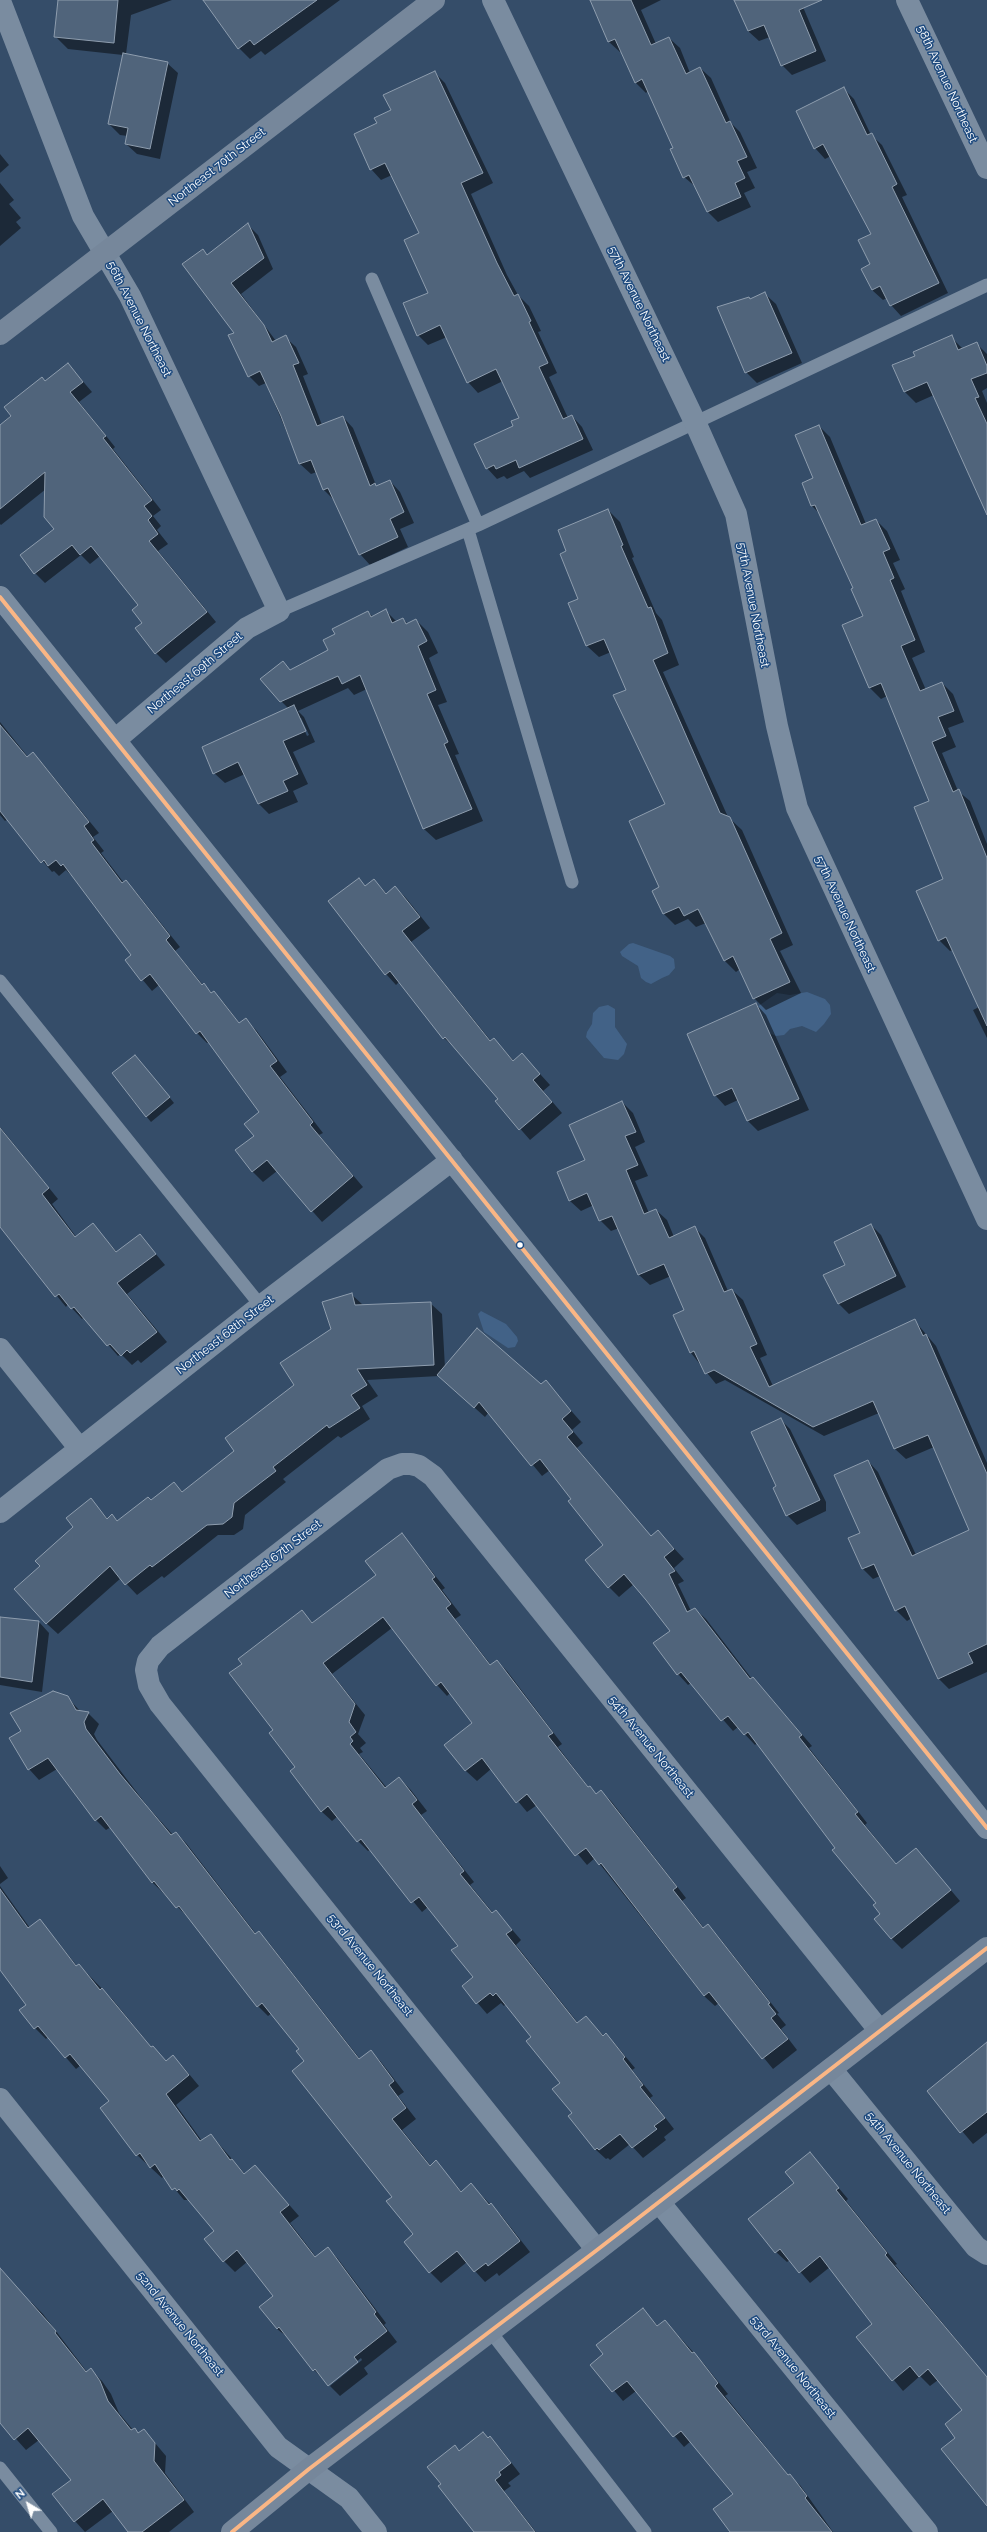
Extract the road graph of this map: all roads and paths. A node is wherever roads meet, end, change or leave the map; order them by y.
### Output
1 (434, 0) edge
2 (493, 0) edge
3 (907, 0) edge
4 (0, 1) edge
5 (987, 168) edge
6 (105, 253) junction
7 (372, 279) dead end
8 (987, 285) edge
9 (0, 334) edge
10 (695, 422) junction
11 (473, 527) junction
12 (0, 597) edge
13 (279, 611) junction
14 (115, 740) junction
15 (572, 882) dead end
16 (0, 981) edge
17 (452, 1160) junction
18 (987, 1219) edge
19 (260, 1306) junction
20 (0, 1349) edge
21 (80, 1449) junction
22 (419, 1466) joint
23 (0, 1512) edge
24 (147, 1677) joint
25 (987, 1828) edge
26 (987, 1948) edge
27 (880, 2031) junction
28 (831, 2069) junction
29 (0, 2099) edge
30 (659, 2202) junction
31 (983, 2246) edge
32 (597, 2250) junction
33 (490, 2331) junction
34 (0, 2468) edge
35 (309, 2469) junction
36 (51, 2532) edge
37 (232, 2532) edge
38 (376, 2532) edge
39 (645, 2532) edge
40 (928, 2532) edge

1 - 6 main road, Northeast 70th Street
2 - 10 street, 57th Avenue Northeast
3 - 5 street, 58th Avenue Northeast
4 - 6 street, 56th Avenue Northeast
6 - 9 main road, Northeast 70th Street
6 - 13 street, 56th Avenue Northeast
7 - 11 lane
8 - 10 lane
10 - 11 lane
10 - 18 street, 57th Avenue Northeast
11 - 13 lane
11 - 15 lane
12 - 14 street
13 - 14 street, Northeast 69th Street
14 - 17 street
16 - 19 lane
17 - 19 street, Northeast 68th Street
17 - 25 street
19 - 21 street, Northeast 68th Street
20 - 21 street
21 - 23 street, Northeast 68th Street
22 - 24 street, Northeast 67th Street
22 - 27 street, 54th Avenue Northeast
24 - 32 street, 53rd Avenue Northeast
26 - 27 main road
27 - 28 main road
28 - 30 main road
28 - 31 street, 54th Avenue Northeast
29 - 35 street, 52nd Avenue Northeast
30 - 32 main road
30 - 40 street, 53rd Avenue Northeast
32 - 33 main road
33 - 35 main road
33 - 39 lane
34 - 36 lane
35 - 37 main road
35 - 38 street, 52nd Avenue Northeast

